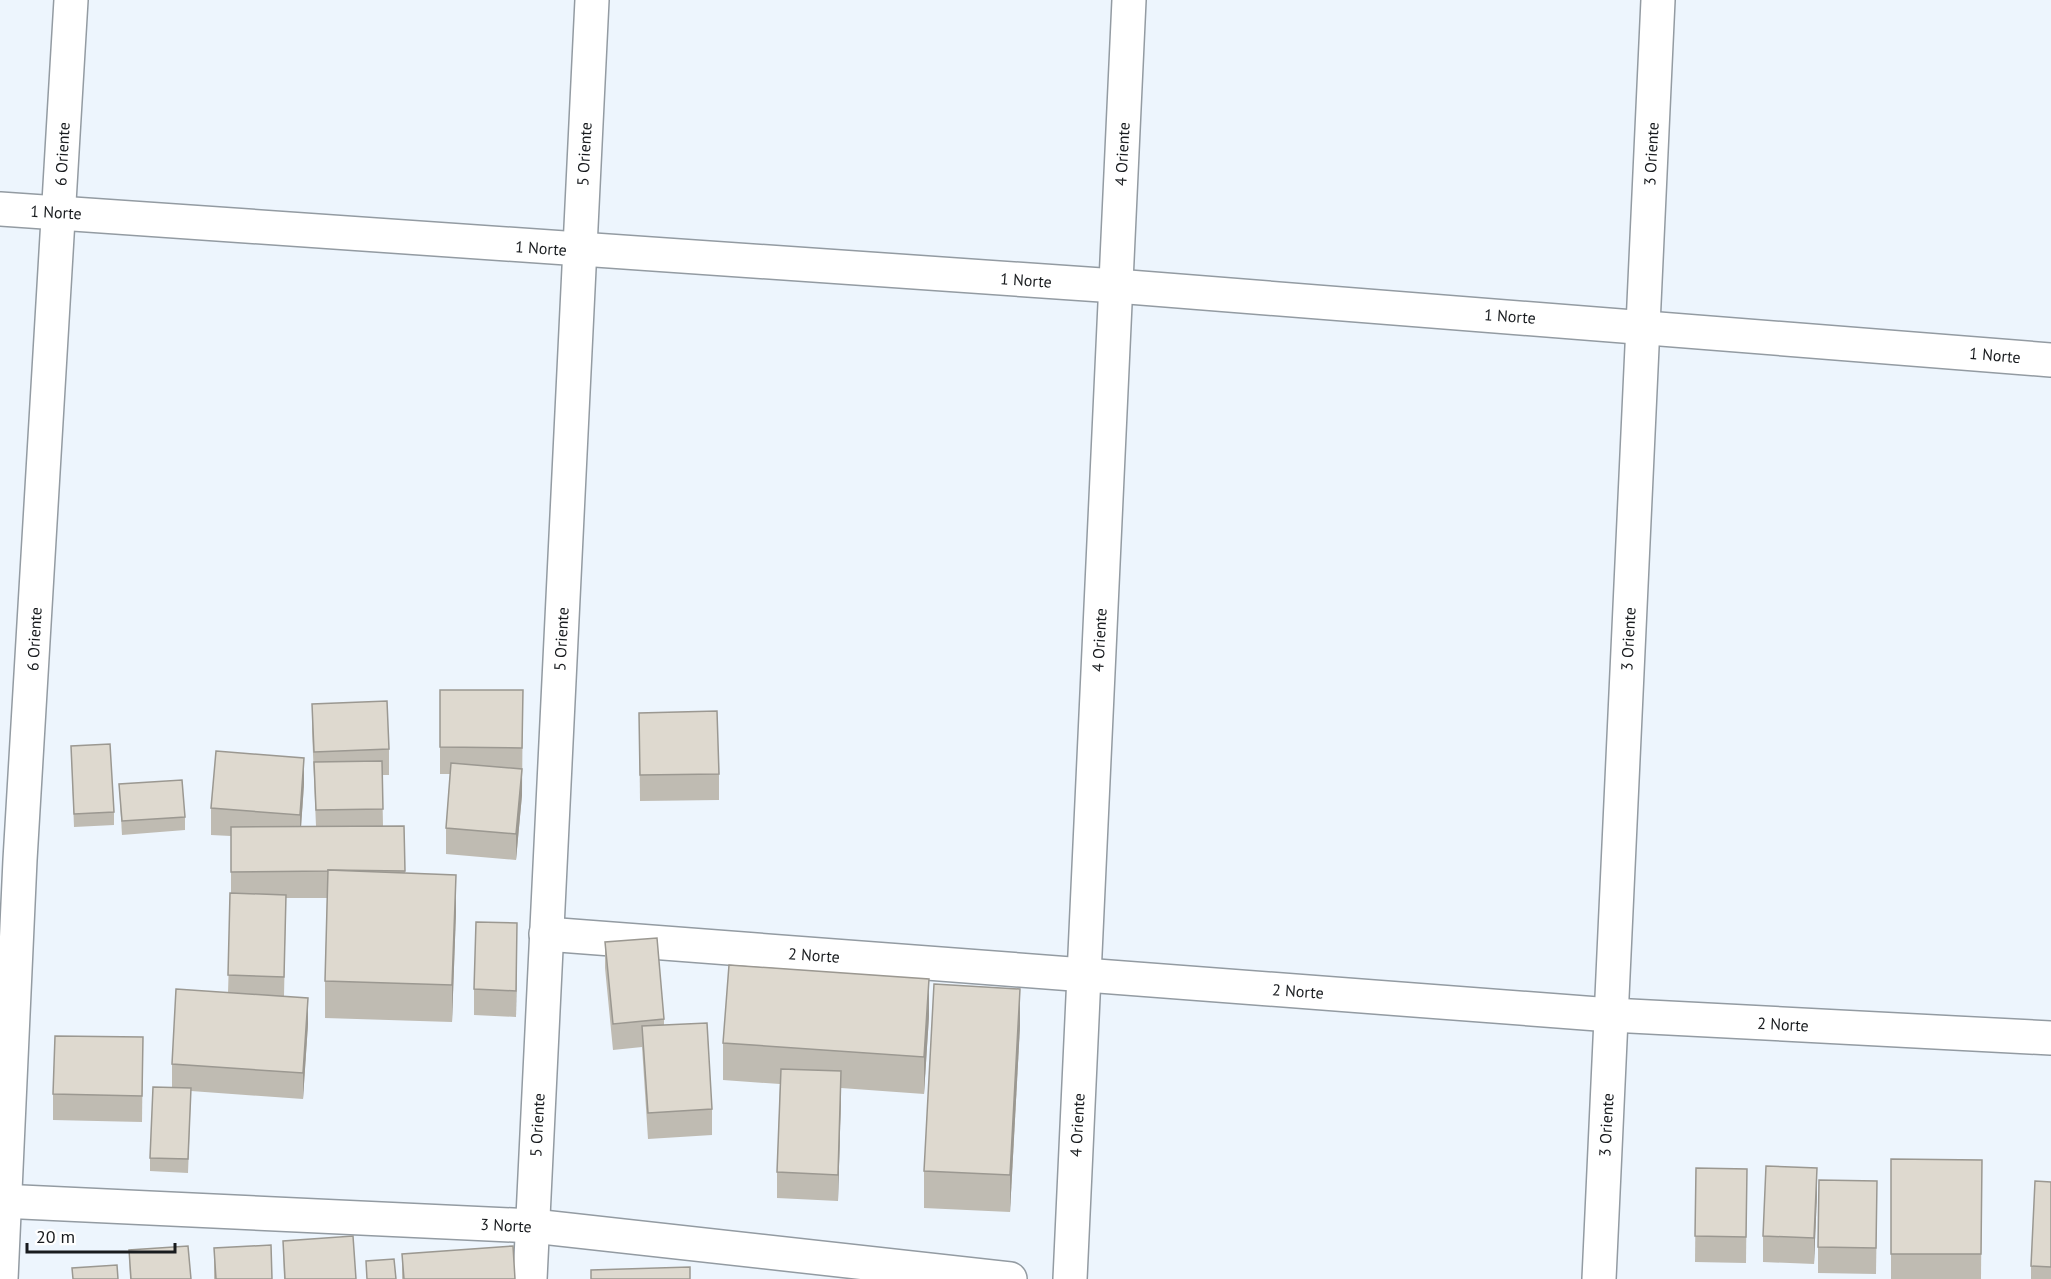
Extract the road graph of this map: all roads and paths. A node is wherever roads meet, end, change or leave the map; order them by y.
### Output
1 (70, 0) edge
2 (592, 0) edge
3 (1129, 0) edge
4 (1658, 0) edge
5 (0, 209) edge
6 (59, 212) junction
7 (580, 250) junction
8 (1116, 286) junction
9 (1643, 327) junction
10 (2051, 360) edge
11 (10, 859) edge
12 (546, 934) junction
13 (1084, 975) junction
14 (1611, 1015) junction
15 (2051, 1038) edge
16 (3, 1201) edge
17 (533, 1226) junction
18 (1, 1279) edge
19 (530, 1279) edge
20 (1010, 1279) edge
21 (1070, 1279) edge
22 (1599, 1279) edge

1 - 6 street, 6 Oriente
2 - 7 street, 5 Oriente
3 - 8 street, 4 Oriente
4 - 9 street, 3 Oriente
5 - 6 street, 1 Norte
6 - 7 street, 1 Norte
6 - 11 street, 6 Oriente
7 - 8 street, 1 Norte
7 - 12 street, 5 Oriente
8 - 9 street, 1 Norte
8 - 13 street, 4 Oriente
9 - 10 street, 1 Norte
9 - 14 street, 3 Oriente
11 - 16 street, 6 Oriente
12 - 13 street, 2 Norte
12 - 17 street, 5 Oriente
13 - 14 street, 2 Norte
13 - 21 street, 4 Oriente
14 - 15 street, 2 Norte
14 - 22 street, 3 Oriente
16 - 17 street, 3 Norte
16 - 18 street, 6 Oriente
17 - 19 street, 5 Oriente
17 - 20 street, 3 Norte

